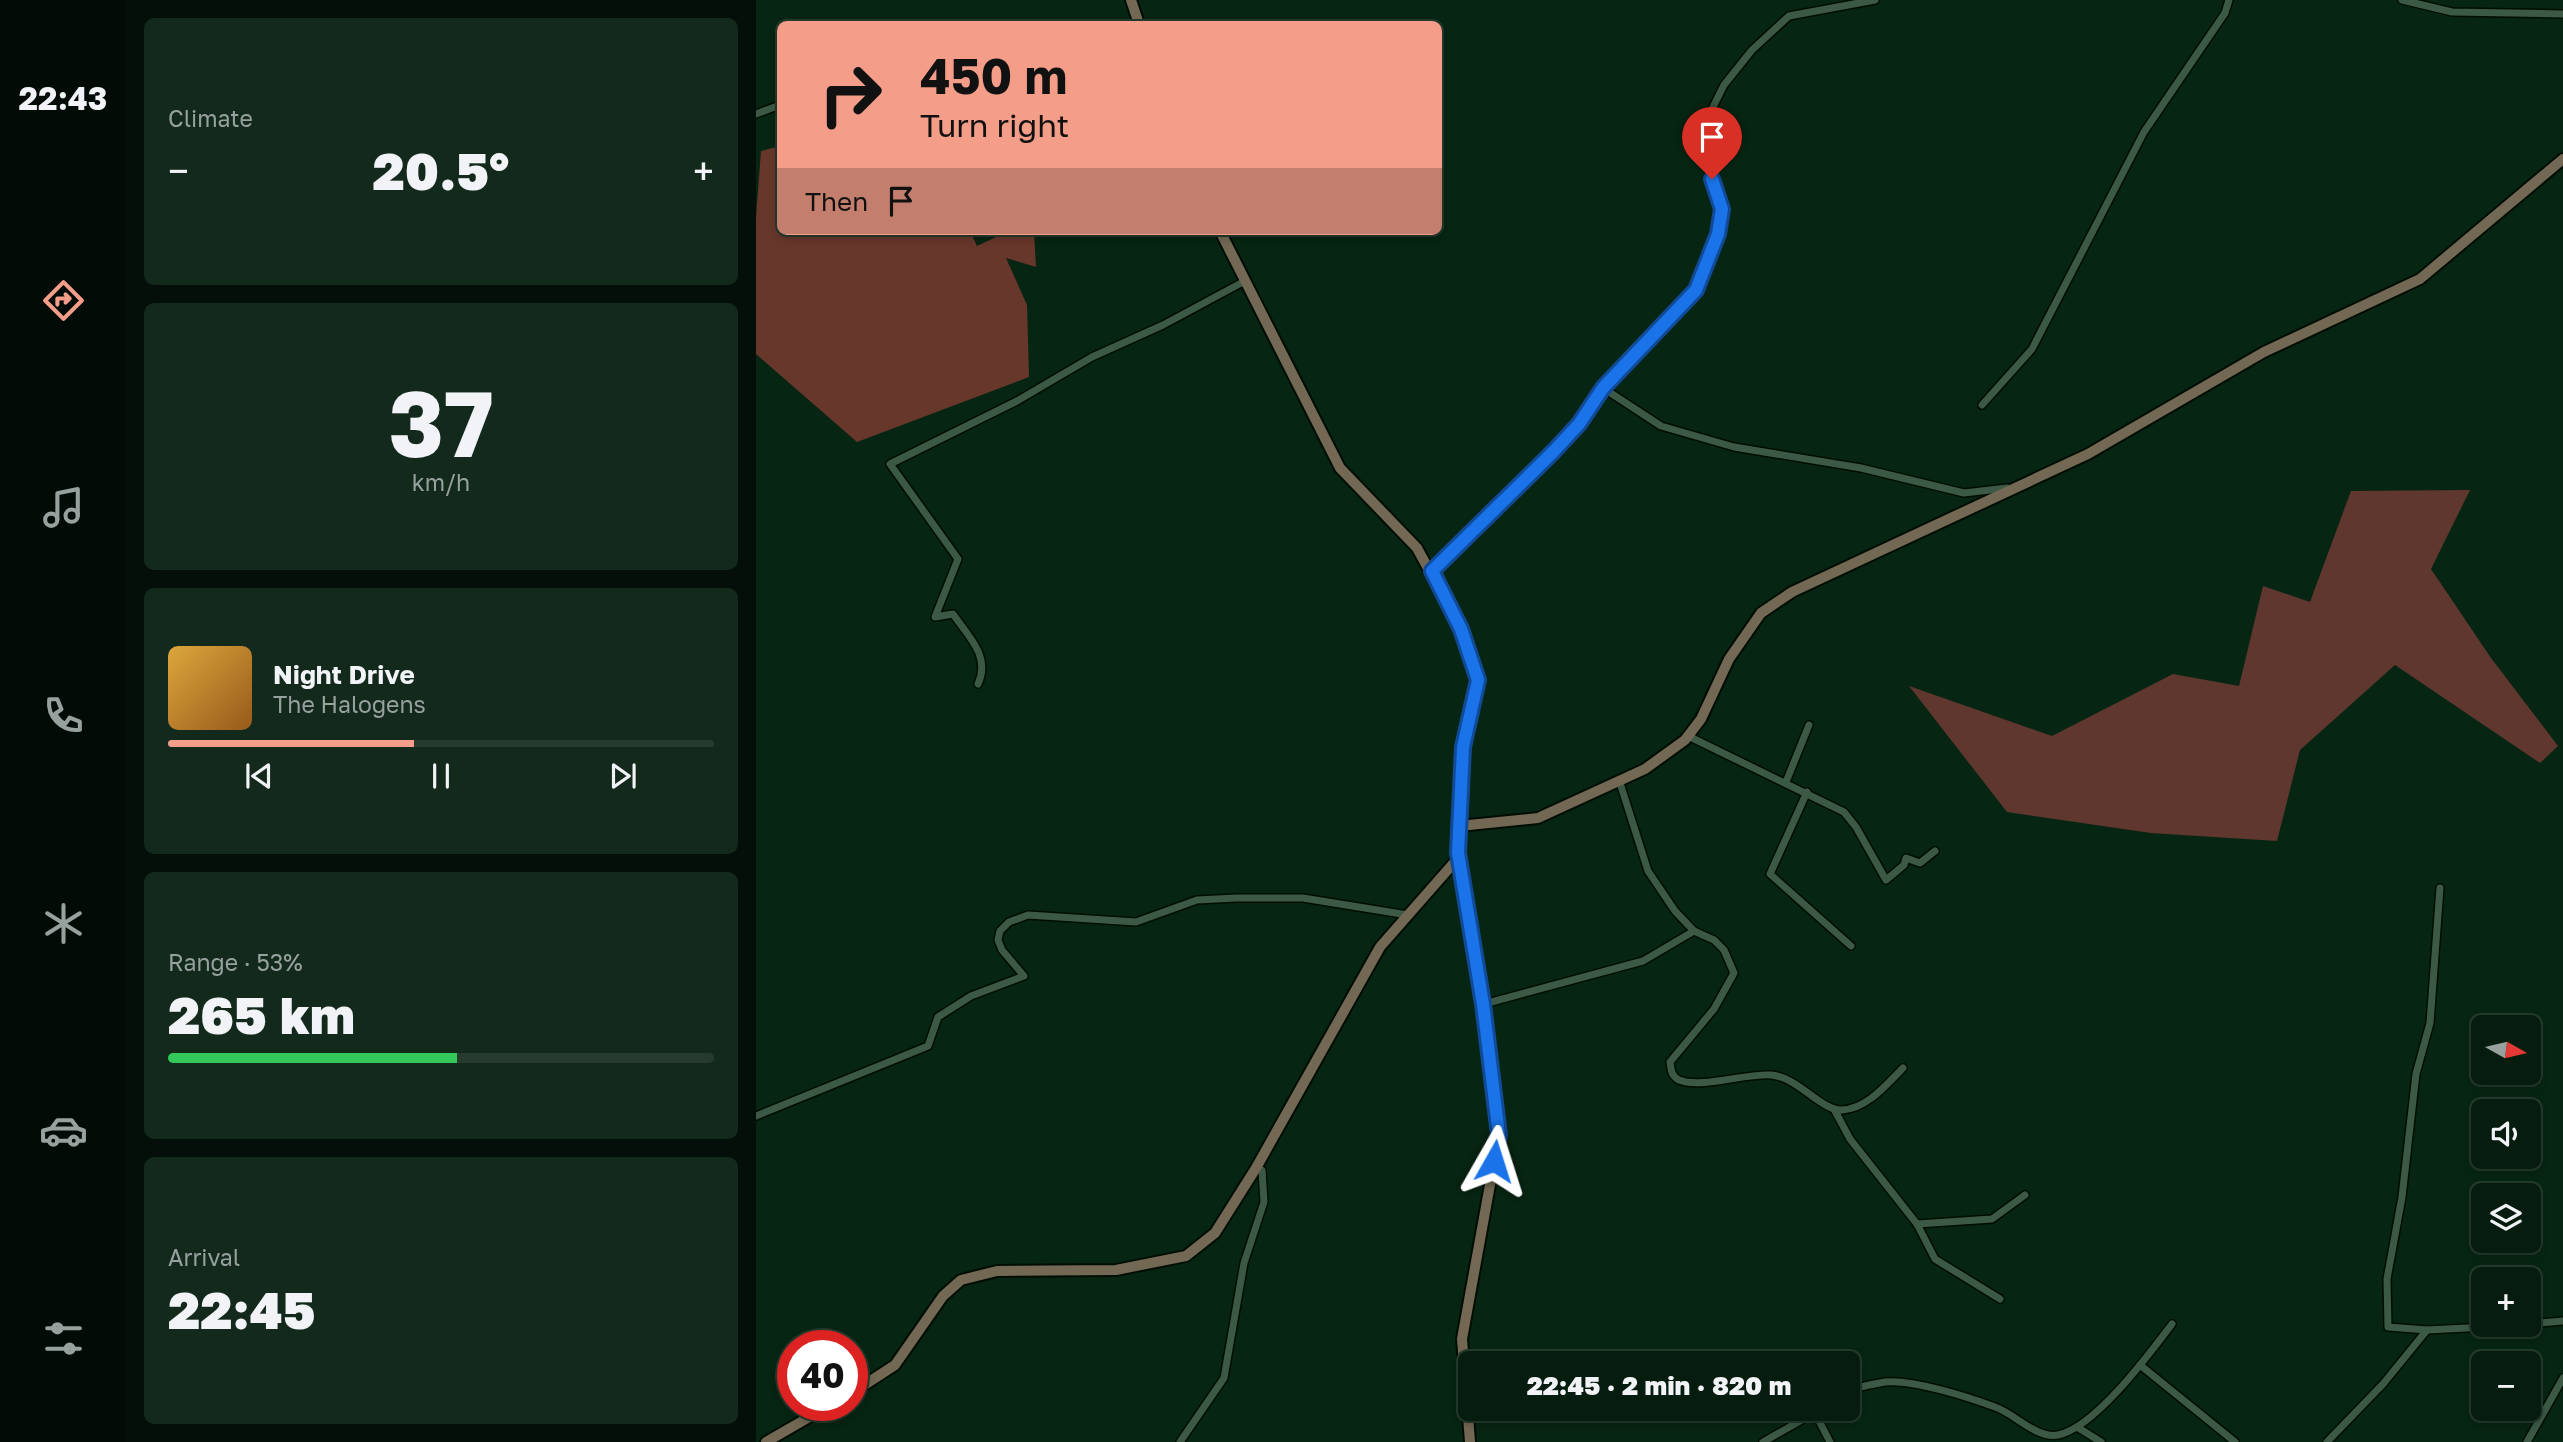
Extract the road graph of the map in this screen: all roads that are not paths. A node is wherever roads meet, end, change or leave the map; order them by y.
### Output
1 (1131, 0) edge
2 (1875, 0) edge
3 (2229, 0) edge
4 (2402, 0) edge
5 (2563, 15) edge
6 (1138, 21) edge
7 (777, 106) edge
8 (756, 114) edge
9 (2563, 159) edge
10 (1222, 235) edge
11 (1244, 282) junction
12 (1603, 388) junction
13 (1982, 405) dead end
14 (2019, 487) junction
15 (1432, 571) junction
16 (978, 684) dead end
17 (1809, 724) dead end
18 (1688, 736) junction
19 (1786, 782) junction
20 (1620, 783) junction
21 (1807, 792) junction
22 (1459, 826) junction
23 (1935, 850) dead end
24 (1459, 857) junction
25 (2440, 888) dead end
26 (1408, 915) junction
27 (1694, 930) junction
28 (1851, 946) dead end
29 (1483, 1004) junction
30 (1903, 1068) dead end
31 (1834, 1109) junction
32 (756, 1116) edge
33 (1256, 1168) junction
34 (2025, 1195) dead end
35 (1917, 1224) junction
36 (2000, 1299) dead end
37 (2563, 1321) edge
38 (2541, 1323) edge
39 (2172, 1324) dead end
40 (2471, 1328) edge
41 (2427, 1330) junction
42 (2140, 1365) junction
43 (2563, 1378) edge
44 (868, 1383) edge
45 (1860, 1388) edge
46 (802, 1421) edge
47 (1800, 1421) edge
48 (1822, 1421) edge
49 (2077, 1427) junction
50 (766, 1442) edge
51 (1180, 1442) edge
52 (1470, 1442) edge
53 (1763, 1442) edge
54 (1830, 1442) edge
55 (2101, 1442) edge
56 (2235, 1442) edge
57 (2327, 1442) edge
58 (2527, 1442) edge

1 - 6 street
2 - 12 street
3 - 13 street
4 - 5 street
7 - 8 street
9 - 14 street
10 - 11 street
11 - 15 street
11 - 16 street
12 - 14 street
12 - 15 street
14 - 18 street
15 - 22 street
17 - 19 street
18 - 19 street
18 - 20 street
19 - 21 street
20 - 22 street
20 - 27 street
21 - 23 street
21 - 28 street
22 - 24 street
24 - 26 street
24 - 29 street
25 - 41 street
26 - 32 street
26 - 33 street
27 - 29 street
27 - 31 street
29 - 52 street
30 - 31 street
31 - 35 street
33 - 44 street
33 - 51 street
34 - 35 street
35 - 36 street
37 - 38 street
39 - 42 street
40 - 41 street
41 - 57 street
42 - 49 street
42 - 56 street
43 - 58 street
45 - 49 street
46 - 50 street
47 - 53 street
48 - 54 street
49 - 55 street

